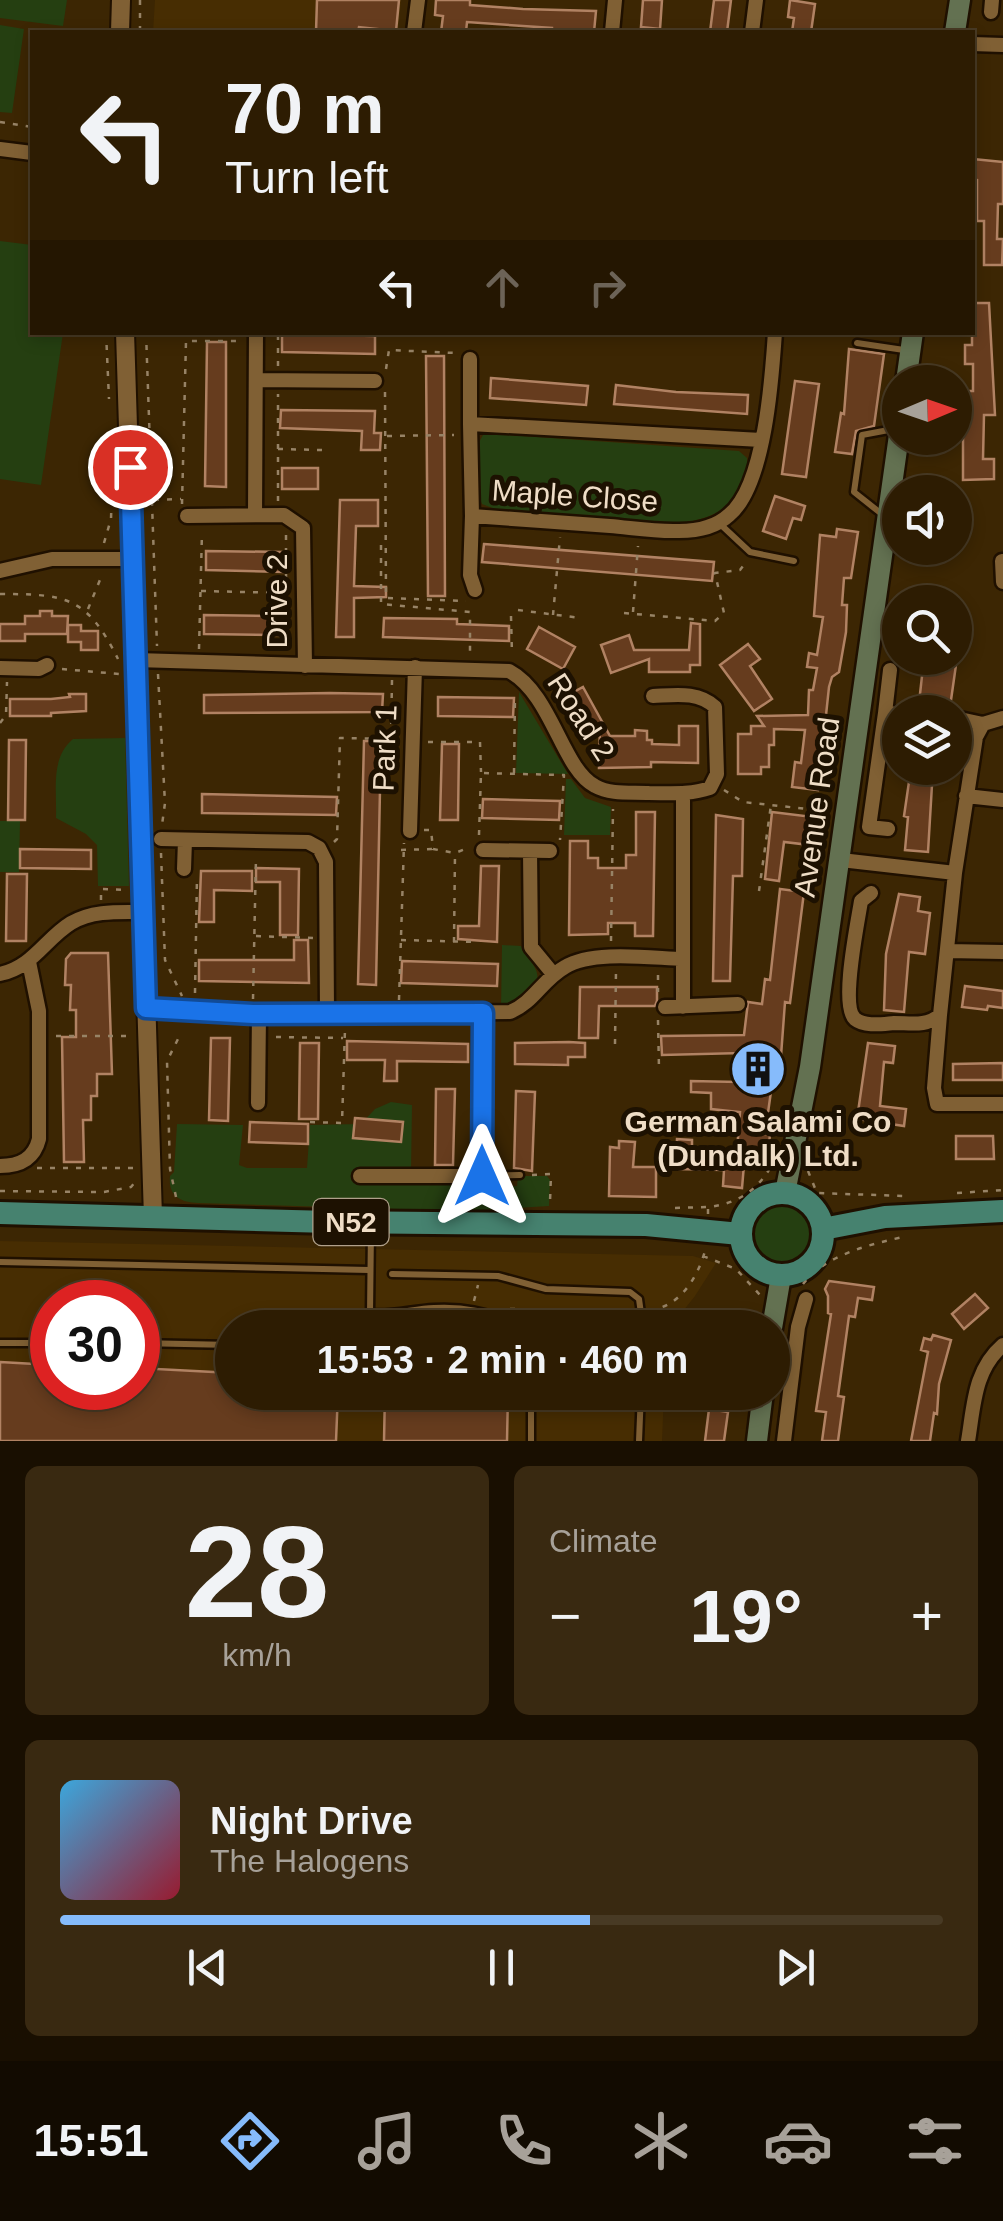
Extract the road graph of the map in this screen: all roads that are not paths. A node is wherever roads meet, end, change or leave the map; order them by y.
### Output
1 (122, 0) edge
2 (418, 0) edge
3 (615, 0) edge
4 (756, 0) edge
5 (960, 0) edge
6 (120, 30) edge
7 (414, 30) edge
8 (612, 30) edge
9 (752, 30) edge
10 (955, 30) edge
11 (0, 148) edge
12 (30, 153) edge
13 (125, 335) edge
14 (775, 335) edge
15 (252, 337) edge
16 (912, 342) edge
17 (856, 343) dead end
18 (470, 360) road end
19 (256, 380) junction
20 (375, 381) dead end
21 (470, 429) junction
22 (882, 431) edge
23 (760, 440) junction
24 (882, 513) edge
25 (255, 515) junction
26 (195, 516) road end
27 (472, 516) junction
28 (718, 522) junction
29 (132, 560) junction
30 (794, 561) dead end
31 (882, 562) edge
32 (1002, 562) edge
33 (0, 570) edge
34 (1003, 582) edge
35 (475, 590) road end
36 (136, 660) junction
37 (47, 665) road end
38 (305, 666) junction
39 (414, 667) junction
40 (4, 668) edge
41 (653, 696) dead end
42 (1003, 718) edge
43 (972, 722) edge
44 (983, 724) junction
45 (882, 768) edge
46 (683, 793) junction
47 (966, 796) junction
48 (1003, 800) edge
49 (888, 829) dead end
50 (410, 831) road end
51 (161, 839) dead end
52 (185, 840) junction
53 (483, 850) dead end
54 (530, 851) junction
55 (550, 852) road end
56 (841, 860) junction
57 (955, 872) junction
58 (190, 873) road end
59 (870, 893) dead end
60 (143, 912) junction
61 (947, 951) junction
62 (1003, 952) edge
63 (683, 959) junction
64 (30, 962) junction
65 (0, 974) edge
66 (554, 975) junction
67 (738, 1004) dead end
68 (664, 1007) dead end
69 (683, 1007) junction
70 (146, 1008) junction
71 (327, 1012) junction
72 (483, 1013) junction
73 (256, 1014) junction
74 (940, 1015) junction
75 (258, 1103) dead end
76 (1003, 1104) edge
77 (0, 1166) edge
78 (520, 1175) road end
79 (360, 1176) dead end
80 (482, 1176) junction
81 (786, 1182) junction
82 (1003, 1211) edge
83 (0, 1213) edge
84 (153, 1217) junction
85 (371, 1223) junction
86 (823, 1229) junction
87 (740, 1234) junction
88 (0, 1262) edge
89 (370, 1270) junction
90 (392, 1274) dead end
91 (779, 1282) junction
92 (806, 1299) dead end
93 (370, 1310) edge
94 (421, 1310) edge
95 (474, 1310) edge
96 (643, 1310) edge
97 (775, 1310) edge
98 (0, 1343) edge
99 (30, 1343) edge
100 (160, 1343) edge
101 (215, 1345) edge
102 (1003, 1345) edge
103 (530, 1410) edge
104 (641, 1410) edge
105 (760, 1410) edge
106 (531, 1441) edge
107 (640, 1441) edge
108 (756, 1441) edge
109 (784, 1441) edge
110 (968, 1441) edge

1 - 6 street
2 - 7 street
3 - 8 street
4 - 9 street
5 - 10 main road
11 - 12 street
13 - 29 street
14 - 23 street
15 - 19 street, Drive 2
16 - 17 lane
18 - 21 street, Maple Close
19 - 20 street
19 - 25 street, Drive 2
21 - 23 street
21 - 27 street, Maple Close
22 - 24 lane
23 - 28 street
25 - 26 street, Drive 2
25 - 38 street, Drive 2
27 - 28 street, Maple Close
27 - 35 street
28 - 30 lane
29 - 33 street
29 - 36 street
31 - 56 main road, Avenue Road
32 - 34 street
36 - 38 street, Road 2
36 - 60 street
37 - 40 street
38 - 39 street, Road 2
39 - 46 street, Road 2
39 - 50 street, Park 1
41 - 46 street, Road 2
42 - 44 street
43 - 44 street
44 - 47 street
45 - 49 street
46 - 63 street
47 - 48 street
47 - 57 street
51 - 52 street
52 - 58 street
52 - 71 street
53 - 54 street
54 - 55 street
54 - 66 street
56 - 57 street
56 - 81 main road, Avenue Road
57 - 61 street
59 - 74 street
60 - 64 street
60 - 70 street
61 - 62 street
61 - 74 street
63 - 66 street
63 - 69 street
64 - 65 street
64 - 77 street
66 - 72 street
67 - 69 street
68 - 69 street
70 - 73 street
70 - 84 street
71 - 72 street
71 - 73 street
72 - 80 street
73 - 75 street
74 - 76 street
78 - 80 lane
79 - 80 street
81 - 86 main road
81 - 87 main road
82 - 86 main road
83 - 84 main road, N52
84 - 85 main road, N52
85 - 87 main road, N52
85 - 89 lane
86 - 91 main road
87 - 91 main road
88 - 89 lane
89 - 93 lane
90 - 96 lane
91 - 97 main road
92 - 109 street
94 - 95 lane
98 - 99 lane
100 - 101 lane
102 - 110 street
103 - 106 lane
104 - 107 lane
105 - 108 main road

